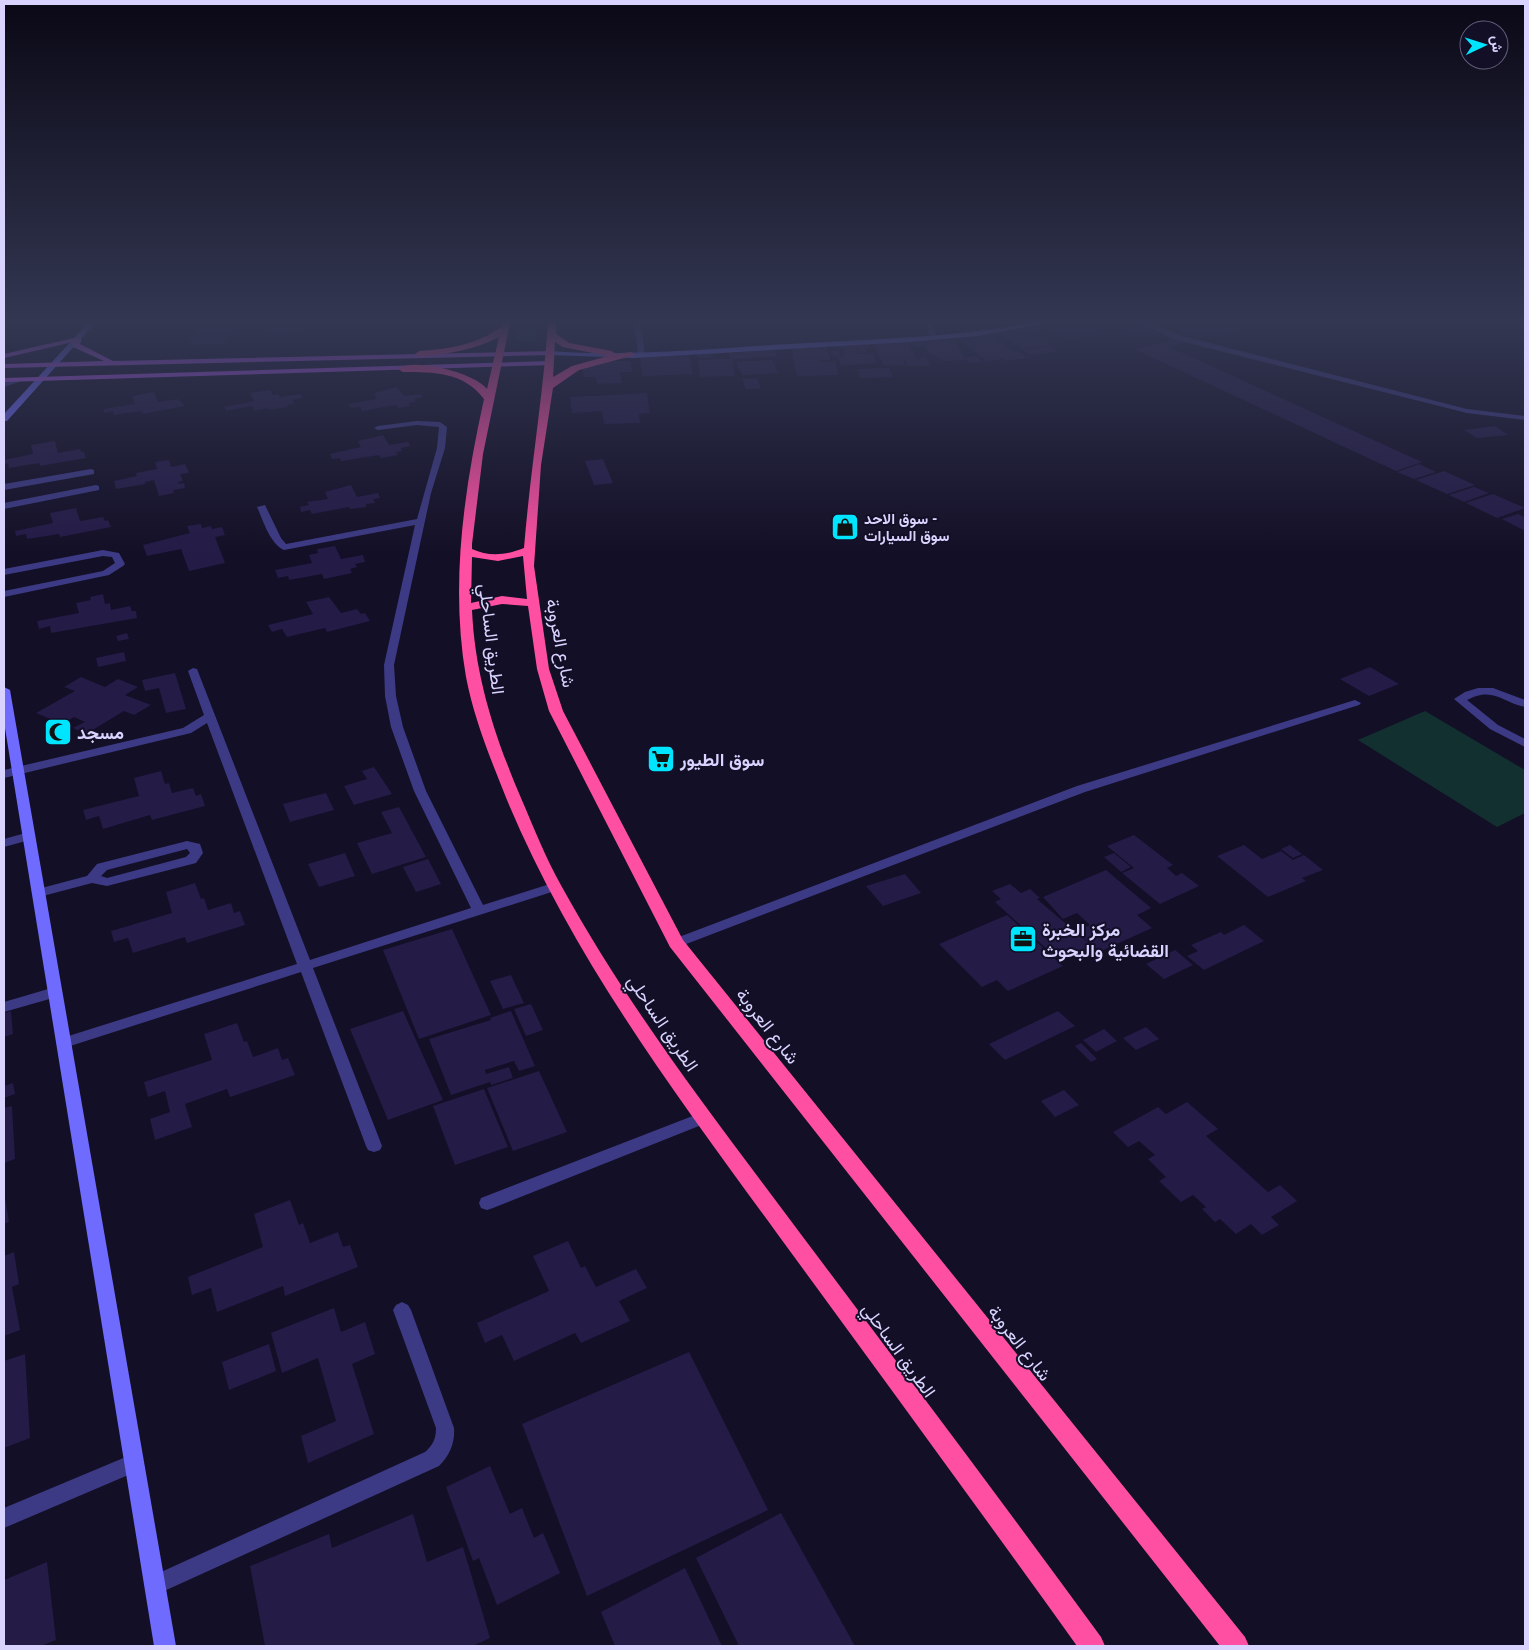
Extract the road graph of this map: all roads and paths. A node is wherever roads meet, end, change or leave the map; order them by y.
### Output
1 (23, 400) edge
2 (488, 400) edge
3 (546, 400) edge
4 (1422, 400) edge
5 (1525, 418) edge
6 (4, 419) edge
7 (378, 428) dead end
8 (91, 472) dead end
9 (4, 486) edge
10 (96, 488) dead end
11 (4, 506) edge
12 (262, 507) dead end
13 (421, 521) junction
14 (529, 550) junction
15 (466, 551) junction
16 (4, 572) edge
17 (4, 594) edge
18 (532, 603) junction
19 (465, 608) junction
20 (193, 671) dead end
21 (4, 690) edge
22 (1355, 703) dead end
23 (1525, 704) edge
24 (209, 717) junction
25 (1525, 744) edge
26 (11, 772) edge
27 (30, 836) junction
28 (4, 843) edge
29 (94, 878) junction
30 (553, 886) junction
31 (39, 893) junction
32 (479, 911) junction
33 (676, 943) junction
34 (305, 967) junction
35 (55, 992) junction
36 (4, 1008) edge
37 (64, 1043) junction
38 (703, 1118) junction
39 (374, 1146) dead end
40 (487, 1203) dead end
41 (402, 1310) dead end
42 (133, 1463) junction
43 (4, 1518) edge
44 (155, 1586) junction
45 (1088, 1645) edge
46 (165, 1646) edge
47 (1236, 1646) edge

1 - 6 street
2 - 15 highway, الطريق الساحلي
3 - 14 highway, شارع العروبة
4 - 5 street
7 - 13 street
8 - 9 street
10 - 11 street
12 - 13 street
13 - 32 street
14 - 15 highway
14 - 18 highway, شارع العروبة
15 - 19 highway, الطريق الساحلي
16 - 17 street
18 - 19 highway
18 - 33 highway, شارع العروبة
19 - 30 highway, الطريق الساحلي
20 - 24 street
21 - 26 street
22 - 33 street
23 - 25 street
24 - 26 street
24 - 34 street
26 - 27 street
27 - 28 street
27 - 31 street
29 - 29 street
29 - 31 street
30 - 32 street
30 - 38 highway, الطريق الساحلي
31 - 35 street
32 - 34 street
33 - 47 highway, شارع العروبة
34 - 37 street
34 - 39 street
35 - 36 street
35 - 37 street
37 - 42 street
38 - 40 street
38 - 45 highway, الطريق الساحلي
41 - 44 street
42 - 43 street
42 - 44 street
44 - 46 street

